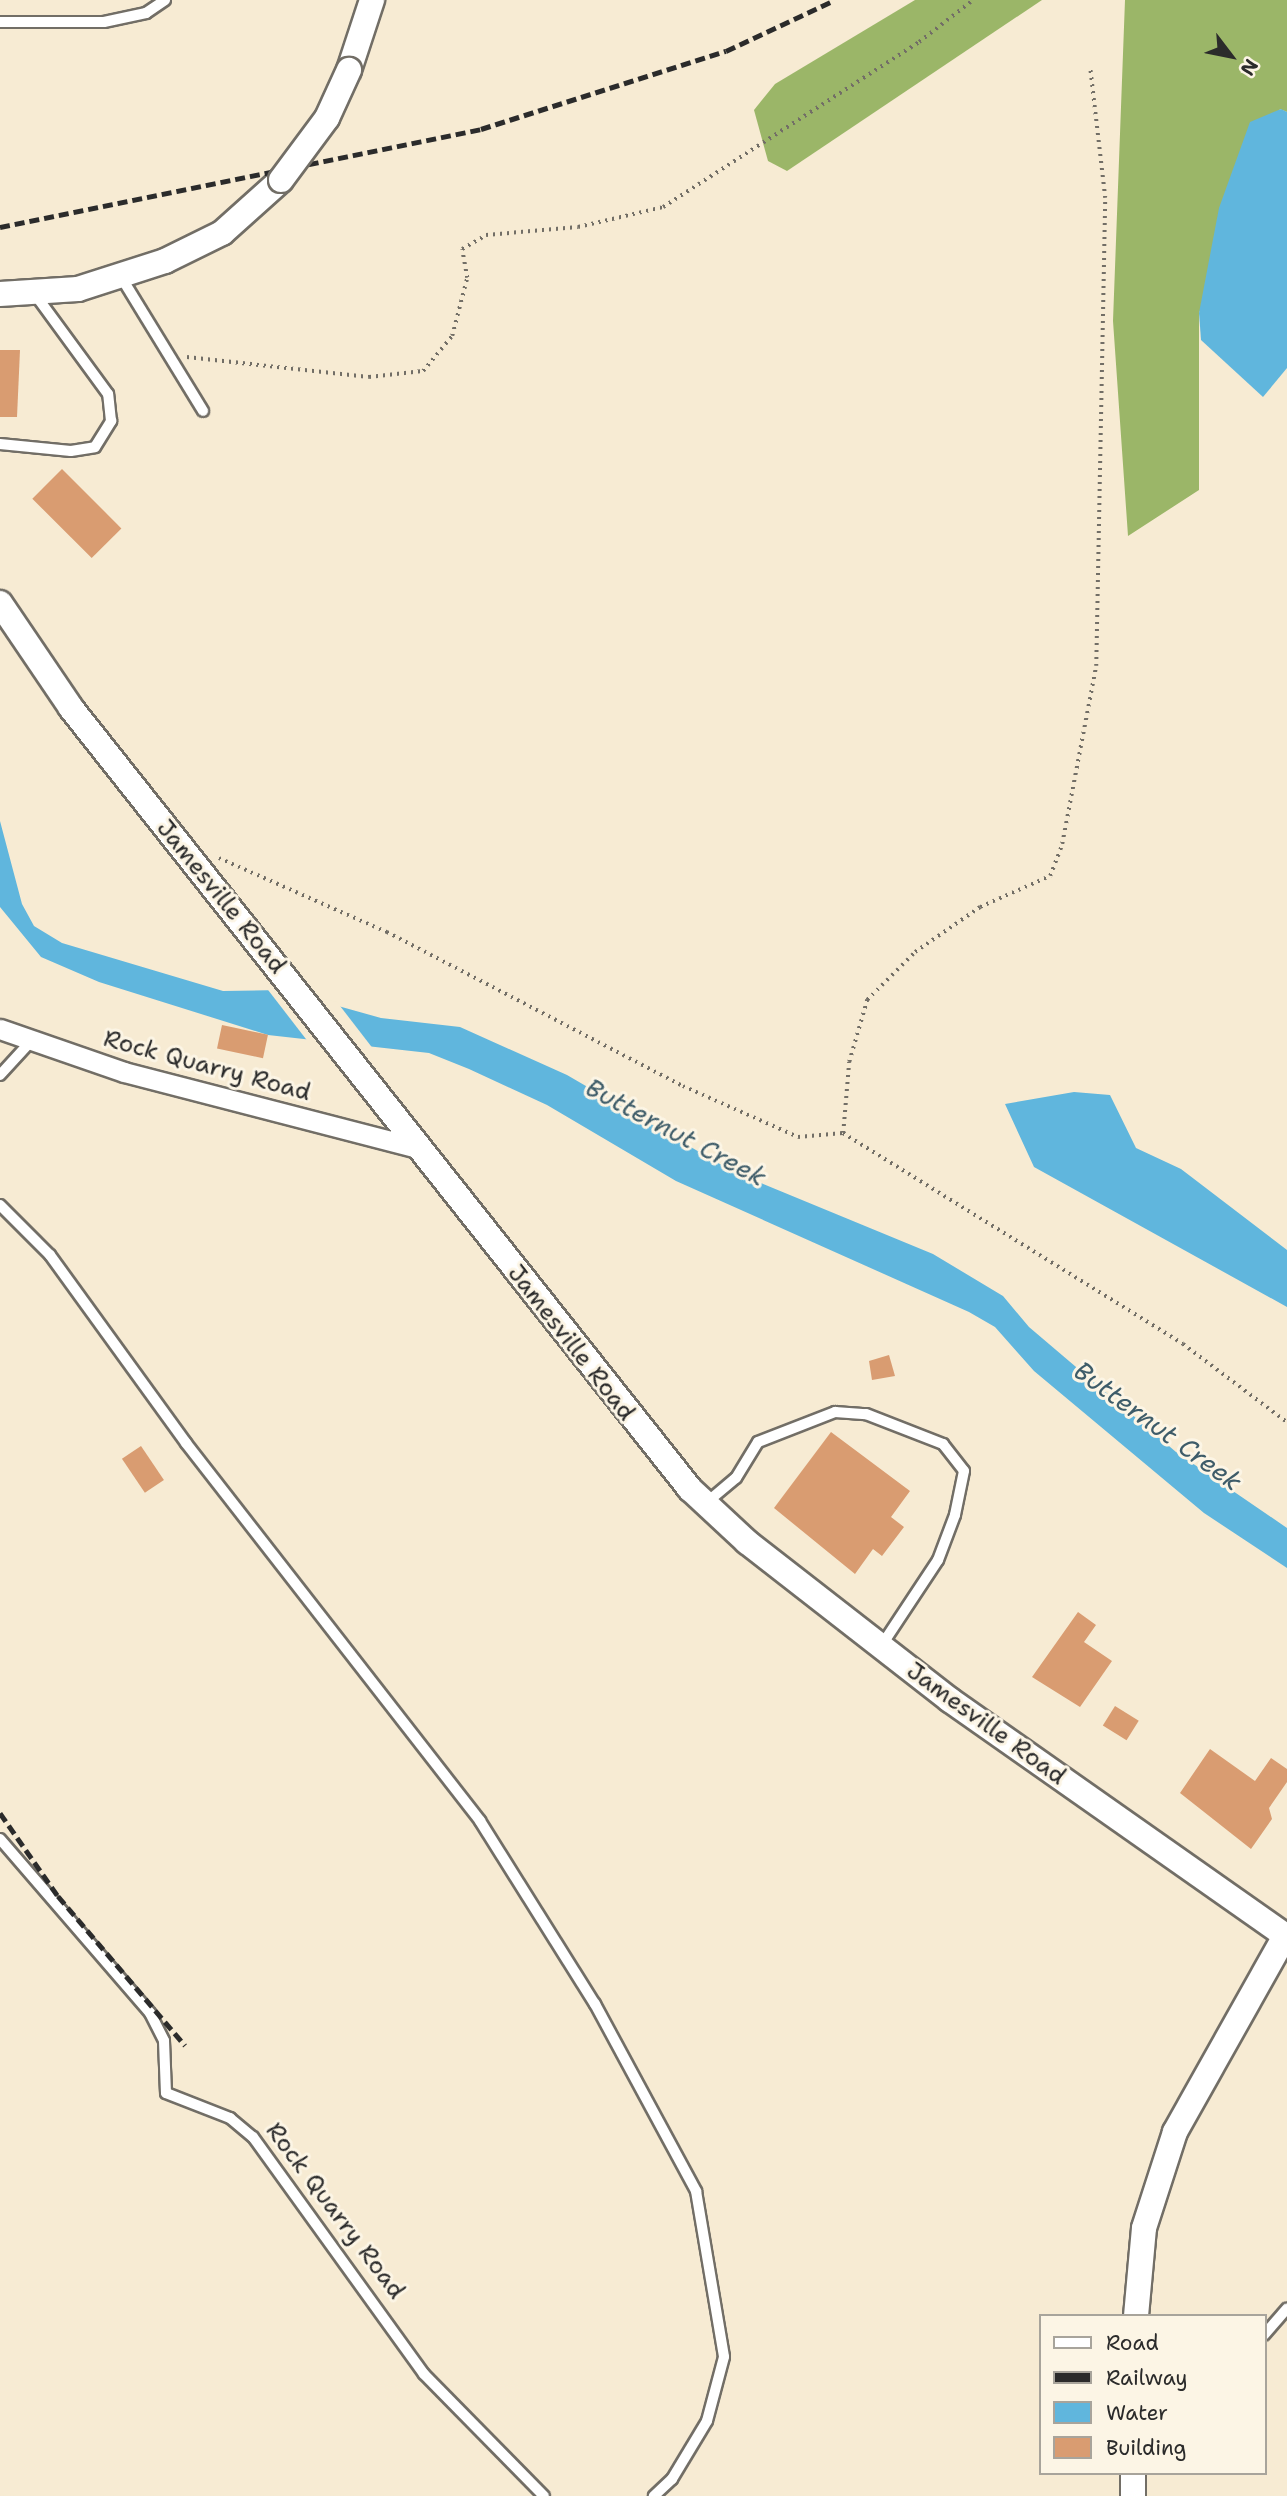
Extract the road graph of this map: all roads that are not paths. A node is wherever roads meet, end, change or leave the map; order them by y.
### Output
1 (165, 0) edge
2 (372, 0) edge
3 (0, 22) edge
4 (121, 278) junction
5 (34, 293) junction
6 (0, 294) edge
7 (203, 411) dead end
8 (4, 446) edge
9 (0, 603) edge
10 (0, 1029) edge
11 (31, 1041) junction
12 (0, 1075) edge
13 (415, 1147) junction
14 (0, 1205) edge
15 (706, 1503) junction
16 (881, 1647) junction
17 (0, 1839) edge
18 (1286, 1936) edge
19 (1287, 2309) edge
20 (1136, 2314) edge
21 (1266, 2332) edge
22 (1133, 2475) edge
23 (544, 2496) edge
24 (654, 2496) edge
25 (1133, 2496) edge

1 - 3 lane
2 - 4 street, bridge
4 - 5 street
4 - 7 lane
5 - 6 street
5 - 8 lane
9 - 13 street, Jamesville Road
10 - 11 street, Rock Quarry Road
11 - 12 lane
11 - 13 street, Rock Quarry Road
13 - 15 street, Jamesville Road
14 - 24 lane
15 - 16 street, Jamesville Road
15 - 16 lane
16 - 18 street, Jamesville Road
17 - 23 lane, Rock Quarry Road
18 - 20 street
19 - 21 lane
22 - 25 street

